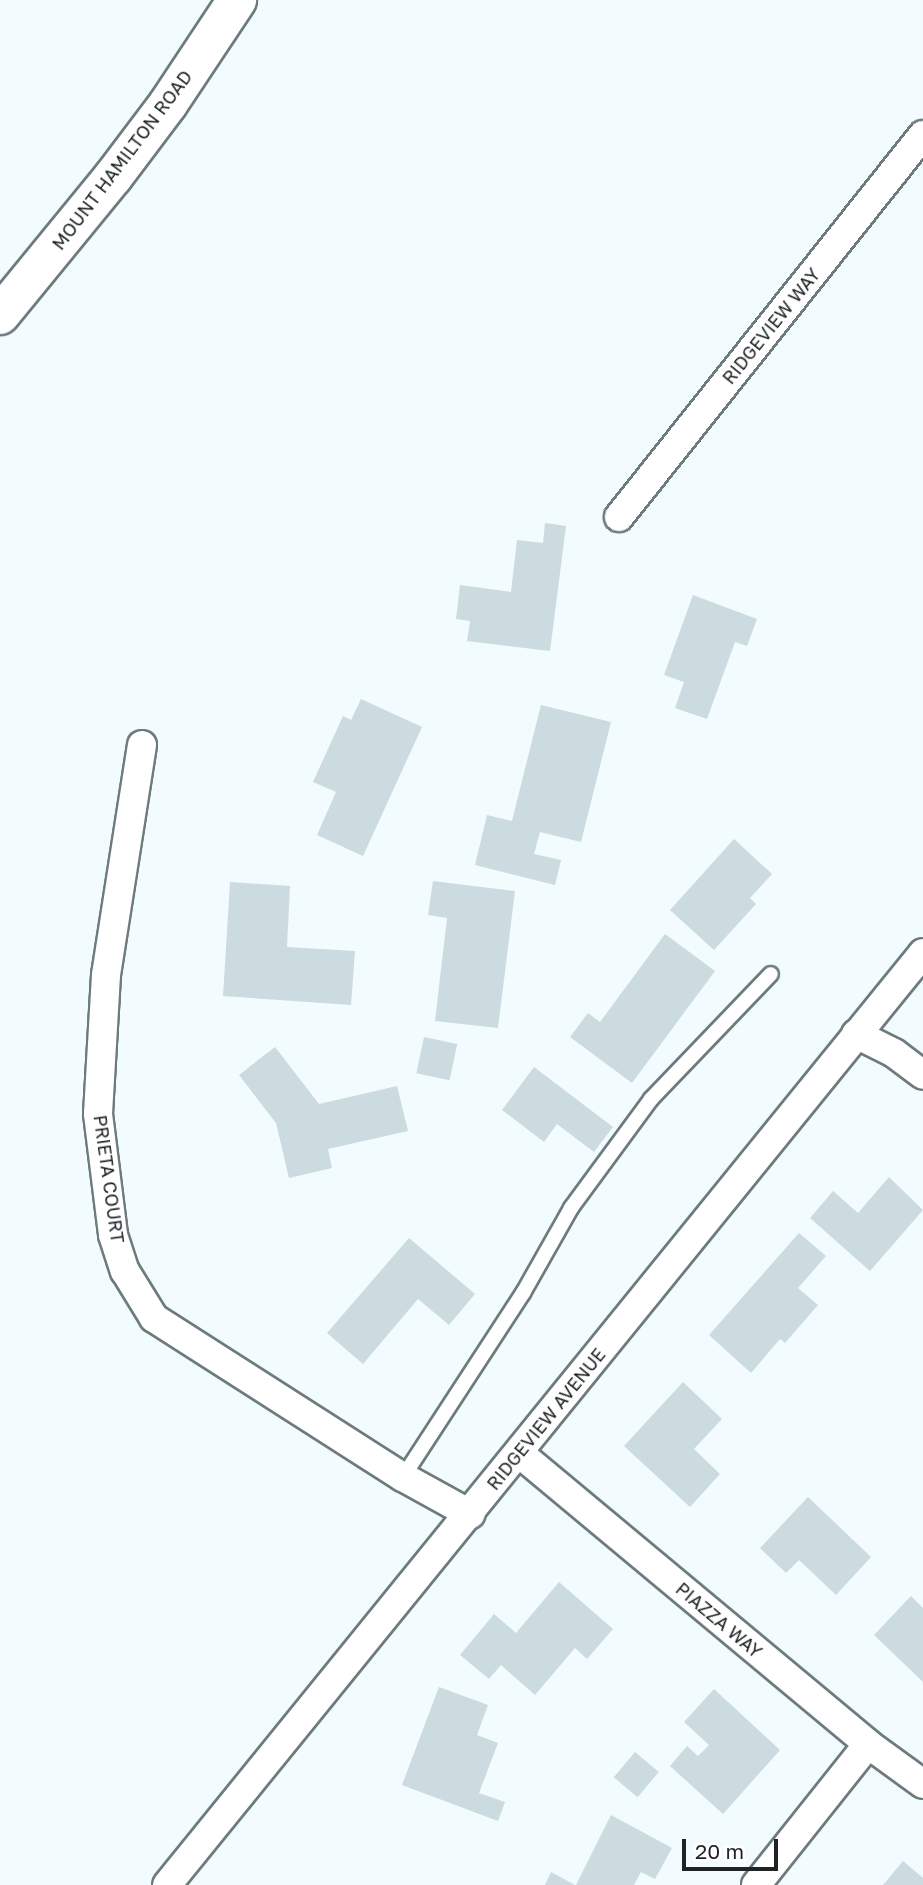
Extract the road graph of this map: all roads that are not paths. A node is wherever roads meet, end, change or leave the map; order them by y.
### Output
1 (237, 0) edge
2 (923, 135) edge
3 (0, 315) edge
4 (619, 517) dead end
5 (142, 745) dead end
6 (923, 953) edge
7 (771, 974) dead end
8 (856, 1034) junction
9 (923, 1075) edge
10 (519, 1452) junction
11 (403, 1477) junction
12 (470, 1514) junction
13 (868, 1744) junction
14 (923, 1784) edge
15 (167, 1885) edge
16 (756, 1885) edge

1 - 3 main road, MOUNT HAMILTON ROAD
2 - 4 street, RIDGEVIEW WAY
5 - 11 street, PRIETA COURT
6 - 8 street, RIDGEVIEW AVENUE
7 - 11 lane
8 - 9 street
8 - 10 street, RIDGEVIEW AVENUE
10 - 12 street, RIDGEVIEW AVENUE
10 - 13 street, PIAZZA WAY
11 - 12 street, PRIETA COURT
12 - 15 street, RIDGEVIEW AVENUE
13 - 14 street, PIAZZA WAY
13 - 16 street

